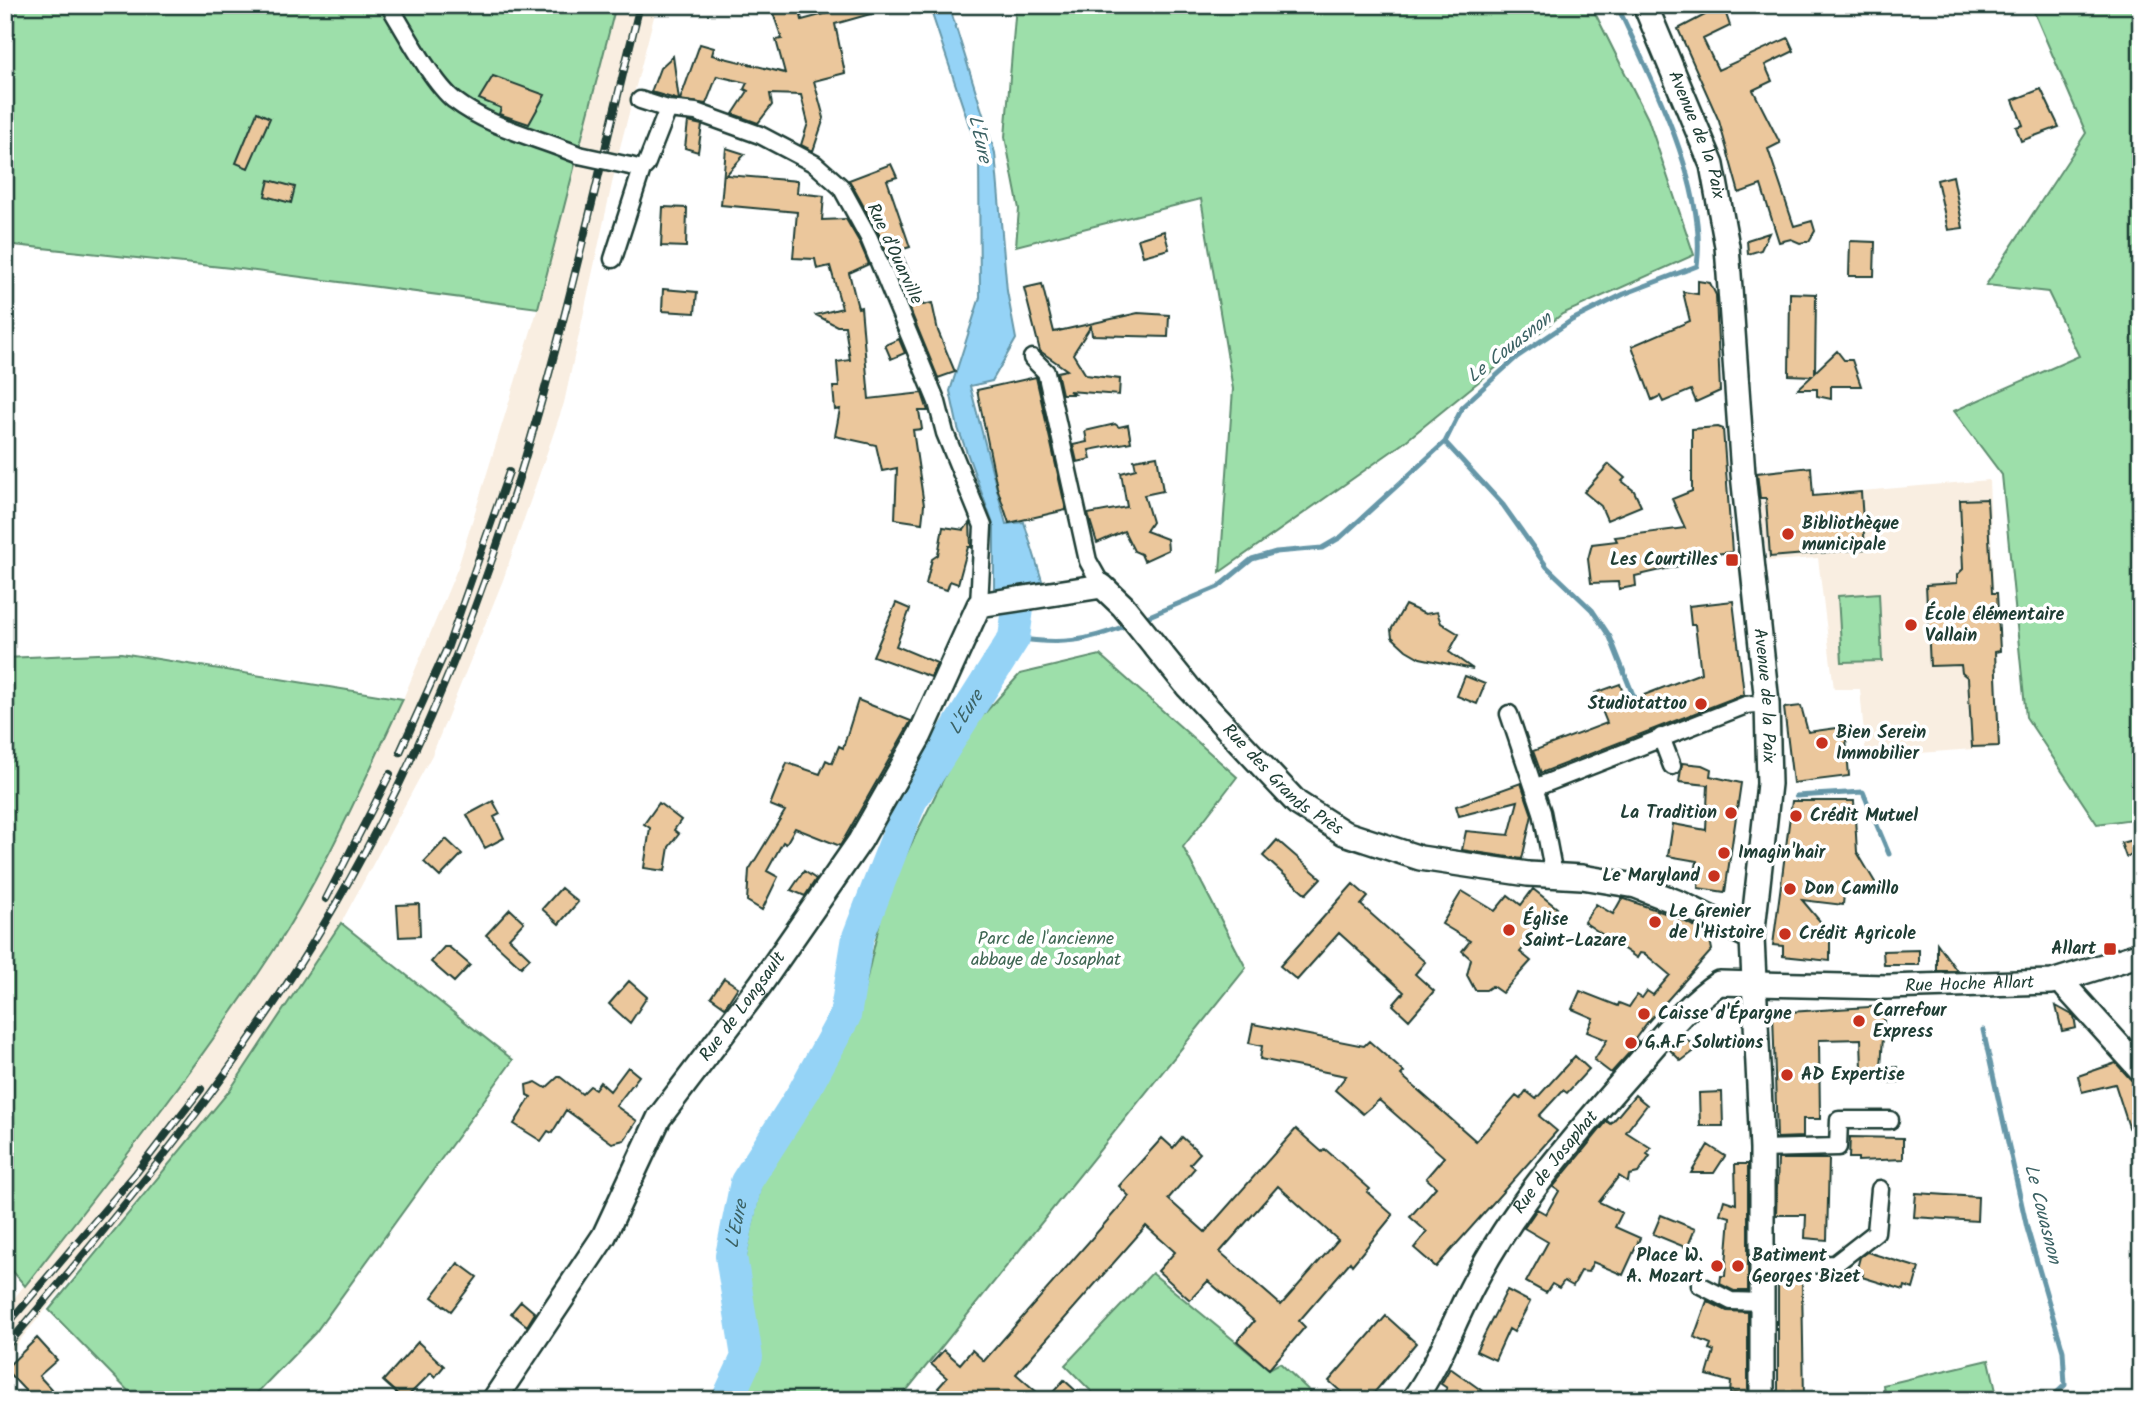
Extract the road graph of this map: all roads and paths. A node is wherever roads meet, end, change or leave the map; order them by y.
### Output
1 (390, 5) edge
2 (1645, 5) edge
3 (640, 100) dead end
4 (668, 109) junction
5 (636, 167) junction
6 (613, 259) dead end
7 (1032, 358) dead end
8 (1102, 586) junction
9 (984, 603) junction
10 (1767, 703) junction
11 (1509, 714) dead end
12 (1661, 737) junction
13 (1672, 766) dead end
14 (1534, 788) junction
15 (1554, 875) junction
16 (1752, 938) junction
17 (2141, 954) edge
18 (2063, 979) junction
19 (1754, 984) junction
20 (2141, 1070) edge
21 (1890, 1120) dead end
22 (1762, 1149) junction
23 (1880, 1189) dead end
24 (1764, 1266) junction
25 (1700, 1286) dead end
26 (1763, 1302) junction
27 (494, 1400) edge
28 (1413, 1400) edge
29 (1762, 1400) edge

1 - 5 street, bridge
2 - 10 street, Avenue de la Paix
3 - 4 street, Rue d'Ouarville
4 - 5 street
4 - 9 street, Rue d'Ouarville
5 - 6 street
7 - 8 street, Rue des Grands Près
8 - 9 street
8 - 15 street, Rue des Grands Près
9 - 27 street, Rue de Longsault
10 - 12 street
10 - 16 street, Avenue de la Paix
11 - 14 street
12 - 13 street
12 - 14 street
14 - 15 street
15 - 16 street, Rue des Grands Près
16 - 19 street, Avenue de la Paix
17 - 18 street, Rue Hoche Allart
18 - 19 street, Rue Hoche Allart
18 - 20 street
19 - 22 street, Avenue de la Paix
19 - 28 street, Rue de Josaphat
21 - 22 street
22 - 24 street, Avenue de la Paix
23 - 24 street
24 - 26 street, Avenue de la Paix
25 - 26 street
26 - 29 street, Avenue de la Paix

